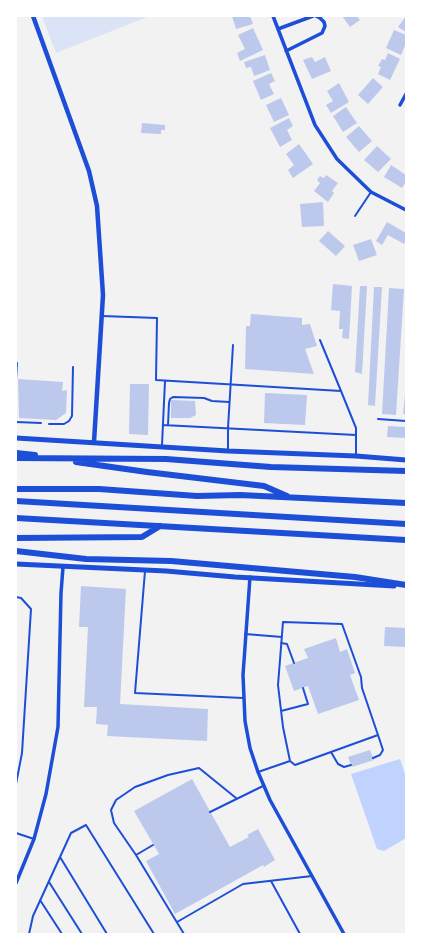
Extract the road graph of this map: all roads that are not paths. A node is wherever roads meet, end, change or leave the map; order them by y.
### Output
1 (33, 16) edge
2 (273, 16) edge
3 (313, 16) edge
4 (316, 16) edge
5 (278, 29) junction
6 (286, 51) junction
7 (406, 94) edge
8 (400, 105) dead end
9 (371, 192) junction
10 (406, 210) edge
11 (355, 216) dead end
12 (102, 316) junction
13 (320, 340) dead end
14 (233, 345) dead end
15 (17, 363) dead end
16 (73, 367) dead end
17 (16, 380) edge
18 (165, 381) junction
19 (230, 384) junction
20 (341, 391) junction
21 (229, 402) junction
22 (378, 419) dead end
23 (406, 421) edge
24 (16, 422) edge
25 (41, 423) dead end
26 (49, 424) dead end
27 (164, 425) junction
28 (168, 425) junction
29 (228, 428) junction
30 (356, 435) junction
31 (16, 438) edge
32 (94, 442) junction
33 (162, 447) junction
34 (228, 451) junction
35 (16, 453) edge
36 (356, 456) junction
37 (16, 458) edge
38 (406, 460) edge
39 (406, 471) edge
40 (16, 489) edge
41 (292, 499) junction
42 (16, 501) edge
43 (406, 503) edge
44 (16, 518) edge
45 (406, 524) edge
46 (160, 526) junction
47 (16, 538) edge
48 (406, 540) edge
49 (16, 551) edge
50 (16, 564) edge
51 (63, 567) junction
52 (145, 571) junction
53 (250, 577) junction
54 (406, 586) edge
55 (16, 597) edge
56 (245, 634) junction
57 (282, 637) junction
58 (281, 643) junction
59 (294, 663) dead end
60 (303, 688) dead end
61 (244, 698) junction
62 (281, 711) junction
63 (378, 735) junction
64 (331, 752) junction
65 (373, 758) dead end
66 (290, 761) junction
67 (351, 765) dead end
68 (258, 772) junction
69 (16, 784) edge
70 (264, 786) junction
71 (236, 798) junction
72 (210, 812) dead end
73 (16, 832) edge
74 (34, 839) junction
75 (153, 845) dead end
76 (136, 855) junction
77 (60, 857) junction
78 (312, 876) junction
79 (271, 881) junction
80 (49, 882) junction
81 (16, 883) edge
82 (40, 900) junction
83 (177, 922) junction
84 (29, 934) edge
85 (62, 934) edge
86 (82, 934) edge
87 (107, 934) edge
88 (154, 934) edge
89 (184, 934) edge
90 (300, 934) edge
91 (344, 934) edge

1 - 12 street
2 - 5 street
3 - 5 street
4 - 6 street
5 - 6 street
6 - 9 street
7 - 8 street
9 - 10 street
9 - 11 lane
12 - 18 lane
12 - 32 street
13 - 20 lane
14 - 19 lane
15 - 17 lane
16 - 26 lane
18 - 19 lane
18 - 27 lane
19 - 20 lane
19 - 21 lane
20 - 30 lane
21 - 28 lane
21 - 29 lane
22 - 23 lane
24 - 25 lane
27 - 28 lane
27 - 33 lane
28 - 29 lane
29 - 30 lane
29 - 34 lane
30 - 36 lane
31 - 32 main road
32 - 33 main road
33 - 34 main road
34 - 36 main road
35 - 41 highway
36 - 38 main road
37 - 39 highway
40 - 41 highway
41 - 43 highway
42 - 45 highway
44 - 46 highway
46 - 47 highway
46 - 48 highway
49 - 54 highway
50 - 51 main road
51 - 52 main road
51 - 74 street
52 - 53 main road
52 - 61 lane
53 - 54 main road
53 - 56 street
55 - 69 lane
56 - 57 lane
56 - 61 street
57 - 58 lane
57 - 63 lane
58 - 59 lane
58 - 62 lane
60 - 62 lane
61 - 68 street
62 - 66 lane
63 - 64 lane
63 - 65 lane
64 - 66 lane
64 - 67 lane
66 - 68 lane
68 - 70 street
70 - 71 lane
70 - 78 street
71 - 72 lane
71 - 76 lane
73 - 74 lane
74 - 81 street
75 - 76 lane
76 - 83 lane
77 - 80 lane
77 - 87 lane
77 - 88 lane
78 - 79 lane
78 - 91 street
79 - 83 lane
79 - 90 lane
80 - 82 lane
80 - 86 lane
82 - 84 lane
82 - 85 lane
83 - 89 lane

